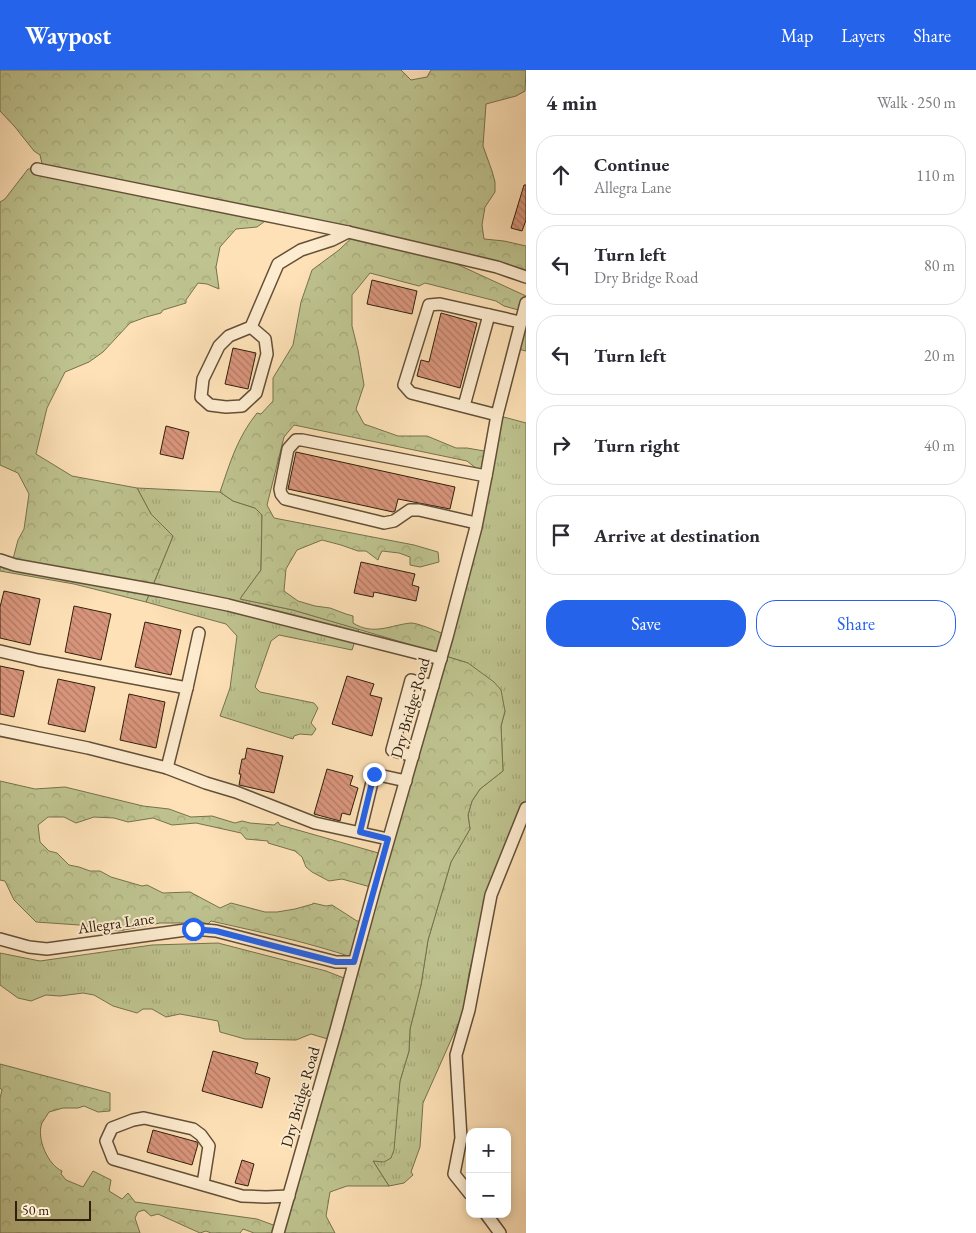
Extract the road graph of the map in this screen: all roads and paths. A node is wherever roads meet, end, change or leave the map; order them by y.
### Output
1 (37, 169) dead end
2 (348, 232) junction
3 (526, 277) edge
4 (526, 303) edge
5 (493, 316) junction
6 (520, 322) junction
7 (251, 327) junction
8 (468, 407) junction
9 (497, 414) junction
10 (486, 476) junction
11 (476, 523) junction
12 (0, 560) edge
13 (199, 633) dead end
14 (0, 651) edge
15 (441, 659) junction
16 (433, 686) junction
17 (187, 688) junction
18 (0, 730) edge
19 (413, 756) junction
20 (167, 768) junction
21 (406, 781) junction
22 (526, 808) edge
23 (360, 832) junction
24 (388, 839) junction
25 (0, 939) edge
26 (354, 962) junction
27 (203, 1184) junction
28 (466, 1189) edge
29 (289, 1196) junction
30 (489, 1218) edge
31 (278, 1233) edge
32 (500, 1233) edge

1 - 2 street
2 - 3 street
2 - 7 street
4 - 6 street, Dry Bridge Road
5 - 6 street
5 - 8 street
5 - 8 street
6 - 9 street, Dry Bridge Road
7 - 7 street
8 - 9 street
9 - 10 street, Dry Bridge Road
10 - 11 street, Dry Bridge Road
10 - 11 street
11 - 15 street, Dry Bridge Road
12 - 15 street
13 - 17 street
14 - 17 street
15 - 16 street, Dry Bridge Road
16 - 19 street, Dry Bridge Road
16 - 19 street
17 - 20 street
18 - 20 street
19 - 21 street, Dry Bridge Road
20 - 23 street
21 - 23 street
21 - 24 street, Dry Bridge Road
22 - 28 street
23 - 24 street
24 - 26 street, Dry Bridge Road
25 - 26 street, Allegra Lane
26 - 29 street, Dry Bridge Road
27 - 27 street
27 - 29 street
29 - 31 street, Dry Bridge Road
30 - 32 street

